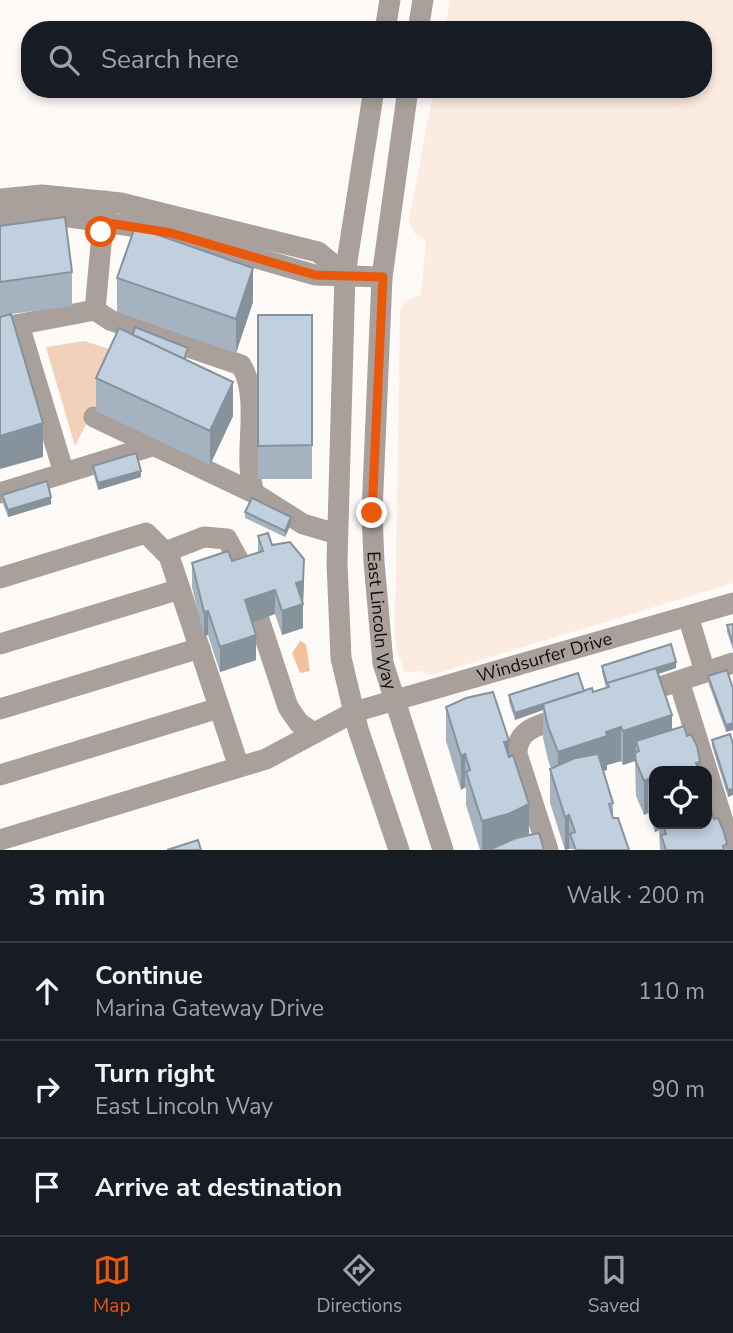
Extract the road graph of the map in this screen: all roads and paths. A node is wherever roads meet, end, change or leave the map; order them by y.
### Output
1 (390, 0) edge
2 (423, 0) edge
3 (386, 21) edge
4 (420, 21) edge
5 (373, 98) edge
6 (407, 98) edge
7 (0, 198) edge
8 (104, 211) junction
9 (0, 219) edge
10 (345, 274) junction
11 (383, 277) junction
12 (95, 310) junction
13 (10, 326) edge
14 (94, 416) dead end
15 (152, 446) junction
16 (64, 473) junction
17 (0, 492) edge
18 (254, 494) junction
19 (337, 534) junction
20 (165, 552) junction
21 (0, 578) edge
22 (180, 589) junction
23 (733, 603) edge
24 (688, 616) junction
25 (0, 644) edge
26 (200, 648) junction
27 (733, 665) edge
28 (705, 672) junction
29 (679, 681) junction
30 (393, 700) junction
31 (613, 702) edge
32 (219, 708) junction
33 (0, 709) edge
34 (587, 710) edge
35 (354, 712) junction
36 (314, 733) junction
37 (239, 767) junction
38 (0, 775) edge
39 (0, 840) edge
40 (399, 850) edge
41 (443, 850) edge
42 (548, 850) edge
43 (732, 850) edge

1 - 3 street
2 - 4 street
5 - 10 street
6 - 11 street, East Lincoln Way
7 - 8 street
8 - 9 street
8 - 10 street
8 - 12 street
10 - 11 street
10 - 19 street
11 - 30 street, East Lincoln Way
12 - 13 street
12 - 18 street
13 - 16 street
14 - 15 street
15 - 16 street
15 - 18 street
16 - 17 street
18 - 19 street
19 - 35 street
20 - 21 street
20 - 22 street
20 - 36 street
22 - 25 street
22 - 26 street
23 - 24 street, Windsurfer Drive
24 - 28 street
24 - 30 street, Windsurfer Drive
26 - 32 street
26 - 33 street
27 - 28 street
28 - 29 street
29 - 31 street
29 - 43 street
30 - 35 street, Windsurfer Drive
30 - 41 street, East Lincoln Way
32 - 37 street
32 - 38 street
34 - 42 street
35 - 36 street, Windsurfer Drive
35 - 40 street
36 - 37 street, Windsurfer Drive
37 - 39 street, Windsurfer Drive

